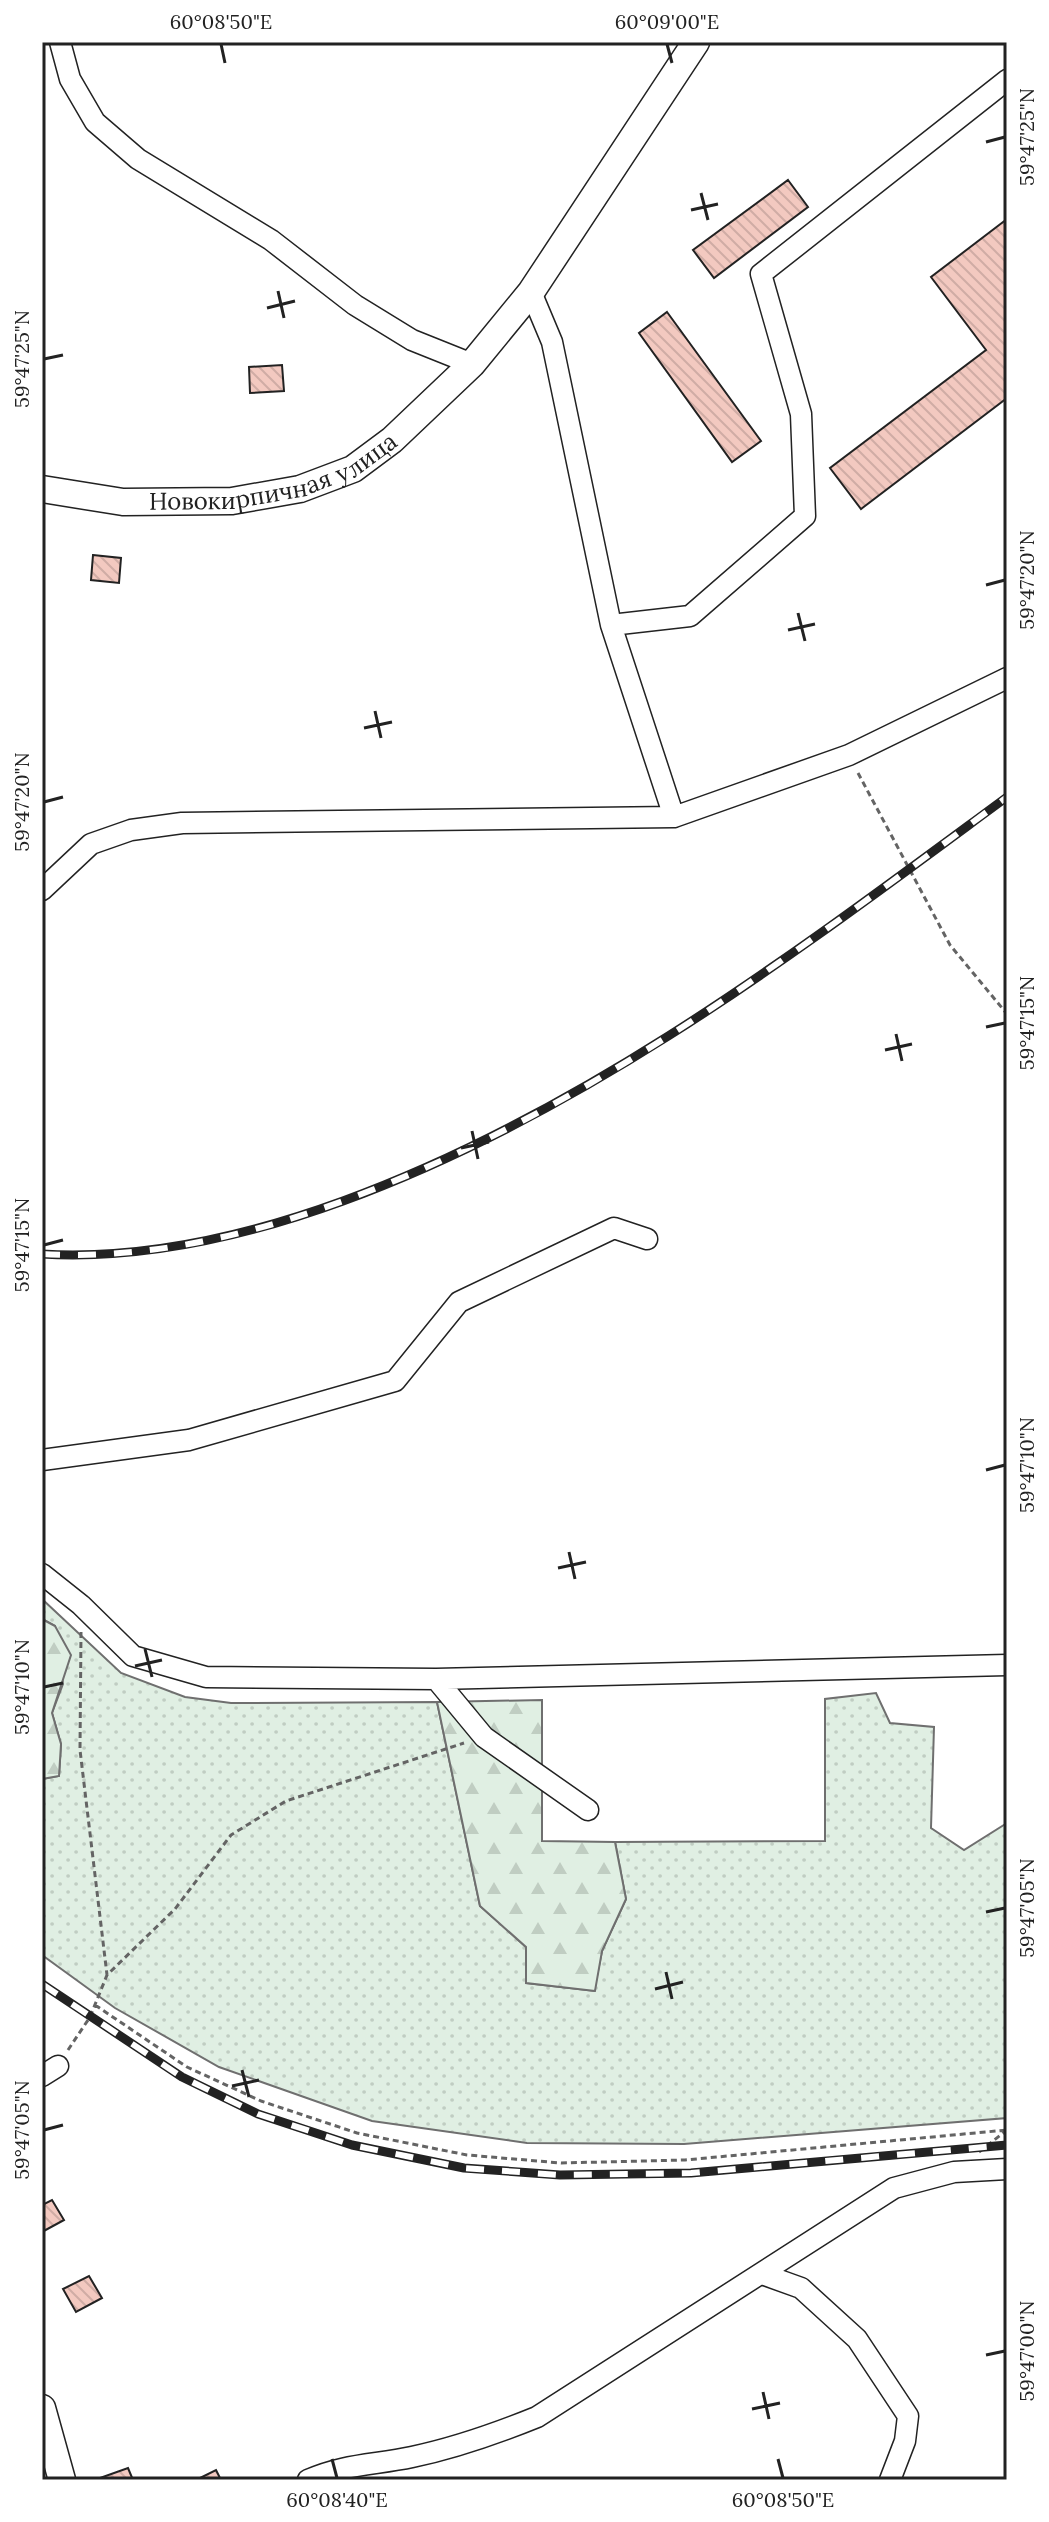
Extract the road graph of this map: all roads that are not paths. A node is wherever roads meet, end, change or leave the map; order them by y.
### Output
1 (60, 42) edge
2 (696, 42) edge
3 (1007, 80) edge
4 (531, 292) junction
5 (472, 364) junction
6 (42, 489) edge
7 (611, 625) junction
8 (1007, 678) edge
9 (674, 817) junction
10 (42, 890) edge
11 (647, 1239) dead end
12 (42, 1460) edge
13 (42, 1574) edge
14 (1007, 1665) edge
15 (436, 1679) junction
16 (588, 1810) dead end
17 (1007, 2169) edge
18 (762, 2274) junction
19 (42, 2408) edge
20 (62, 2480) edge
21 (308, 2480) edge
22 (890, 2480) edge

1 - 5 street
2 - 4 main road, Новокирпичная улица
3 - 7 street
4 - 5 main road, Новокирпичная улица
4 - 7 street
5 - 6 main road, Новокирпичная улица
7 - 9 street
8 - 9 street
9 - 10 street
11 - 12 street
13 - 15 street
14 - 15 street
15 - 16 street
17 - 18 street
18 - 21 street
18 - 22 street
19 - 20 main road

